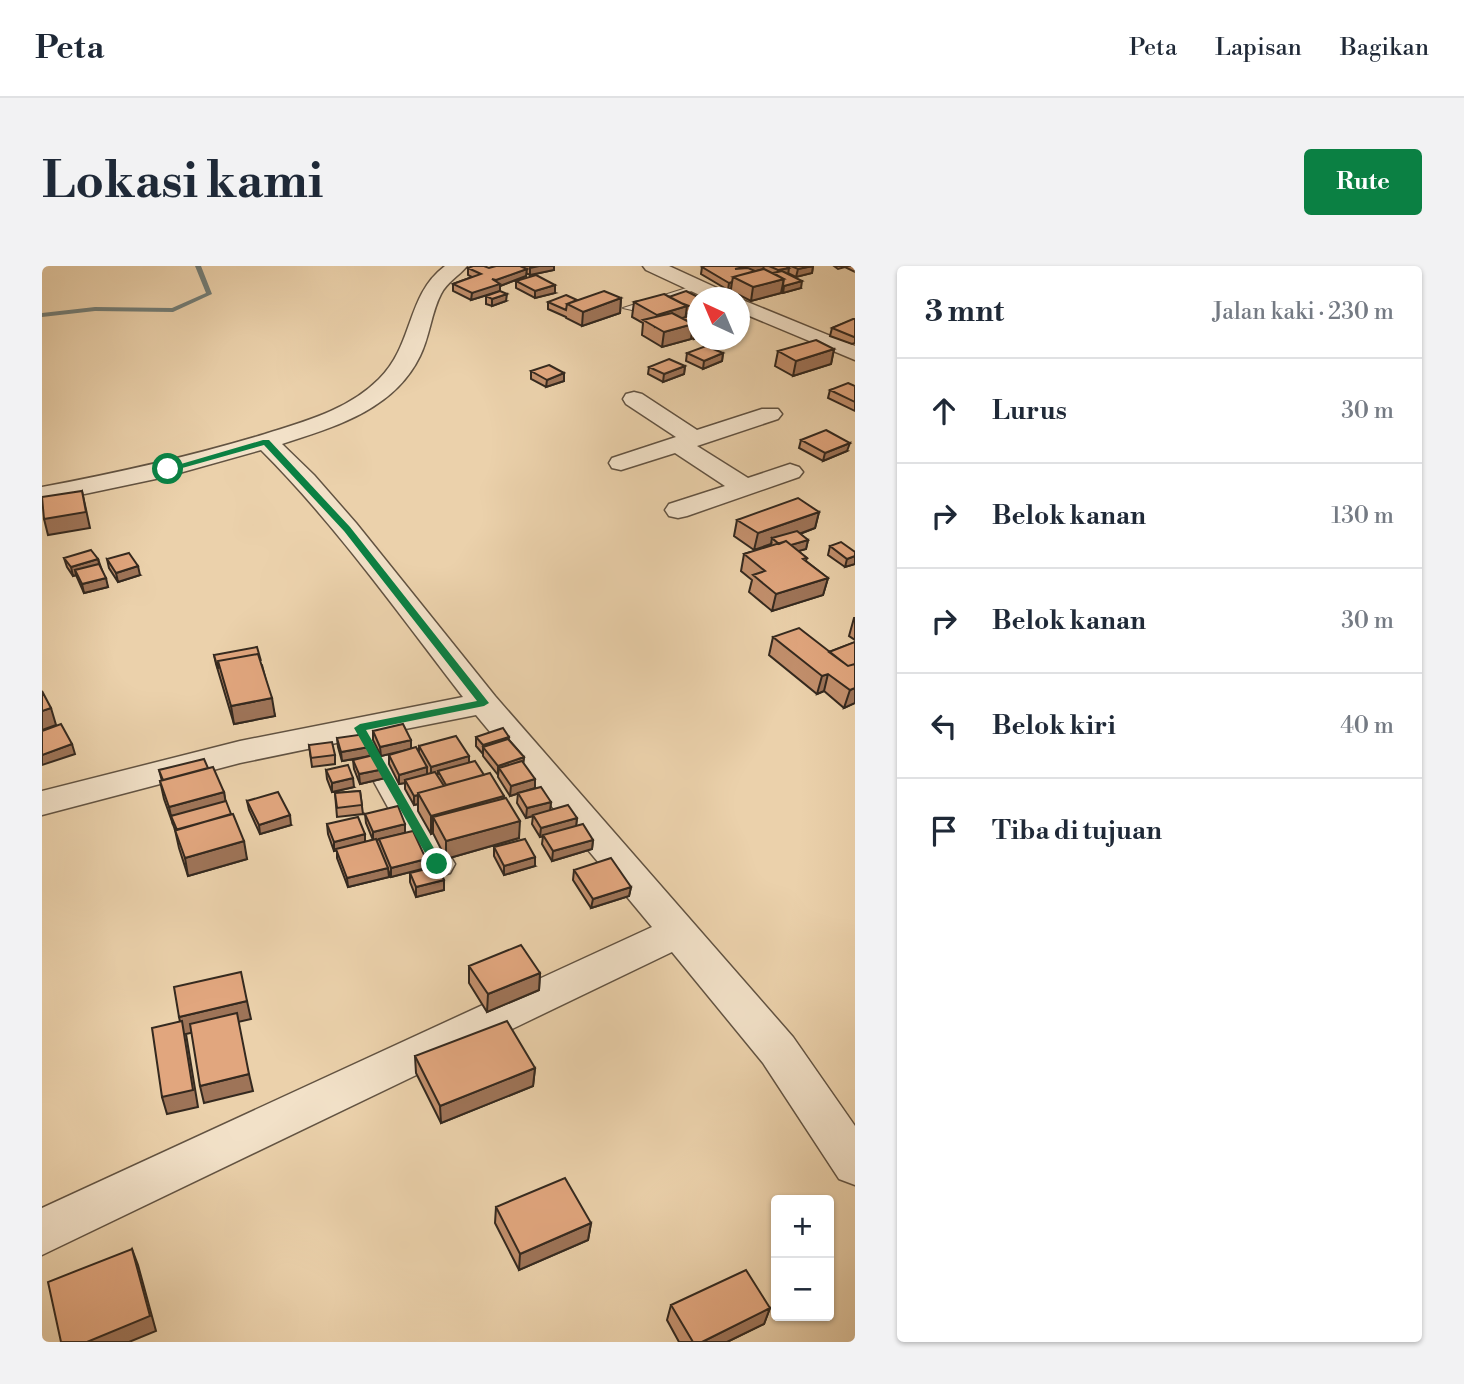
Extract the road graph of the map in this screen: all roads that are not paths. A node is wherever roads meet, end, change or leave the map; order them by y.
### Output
1 (457, 266) edge
2 (653, 266) edge
3 (699, 287) edge
4 (687, 291) edge
5 (628, 308) dead end
6 (750, 309) edge
7 (855, 354) edge
8 (634, 399) dead end
9 (770, 414) dead end
10 (266, 442) junction
11 (686, 442) junction
12 (621, 463) dead end
13 (790, 472) dead end
14 (745, 487) junction
15 (42, 495) edge
16 (678, 510) dead end
17 (484, 703) junction
18 (360, 728) junction
19 (42, 803) edge
20 (437, 864) edge
21 (678, 932) junction
22 (855, 1164) edge
23 (42, 1232) edge

1 - 10 street
2 - 3 street
4 - 5 lane
6 - 7 street
8 - 11 street
9 - 11 street
10 - 15 street
10 - 17 street
11 - 12 street
11 - 14 street
13 - 14 street
14 - 16 street
17 - 18 street
17 - 21 street
18 - 19 street
18 - 20 street
21 - 22 street
21 - 23 street

